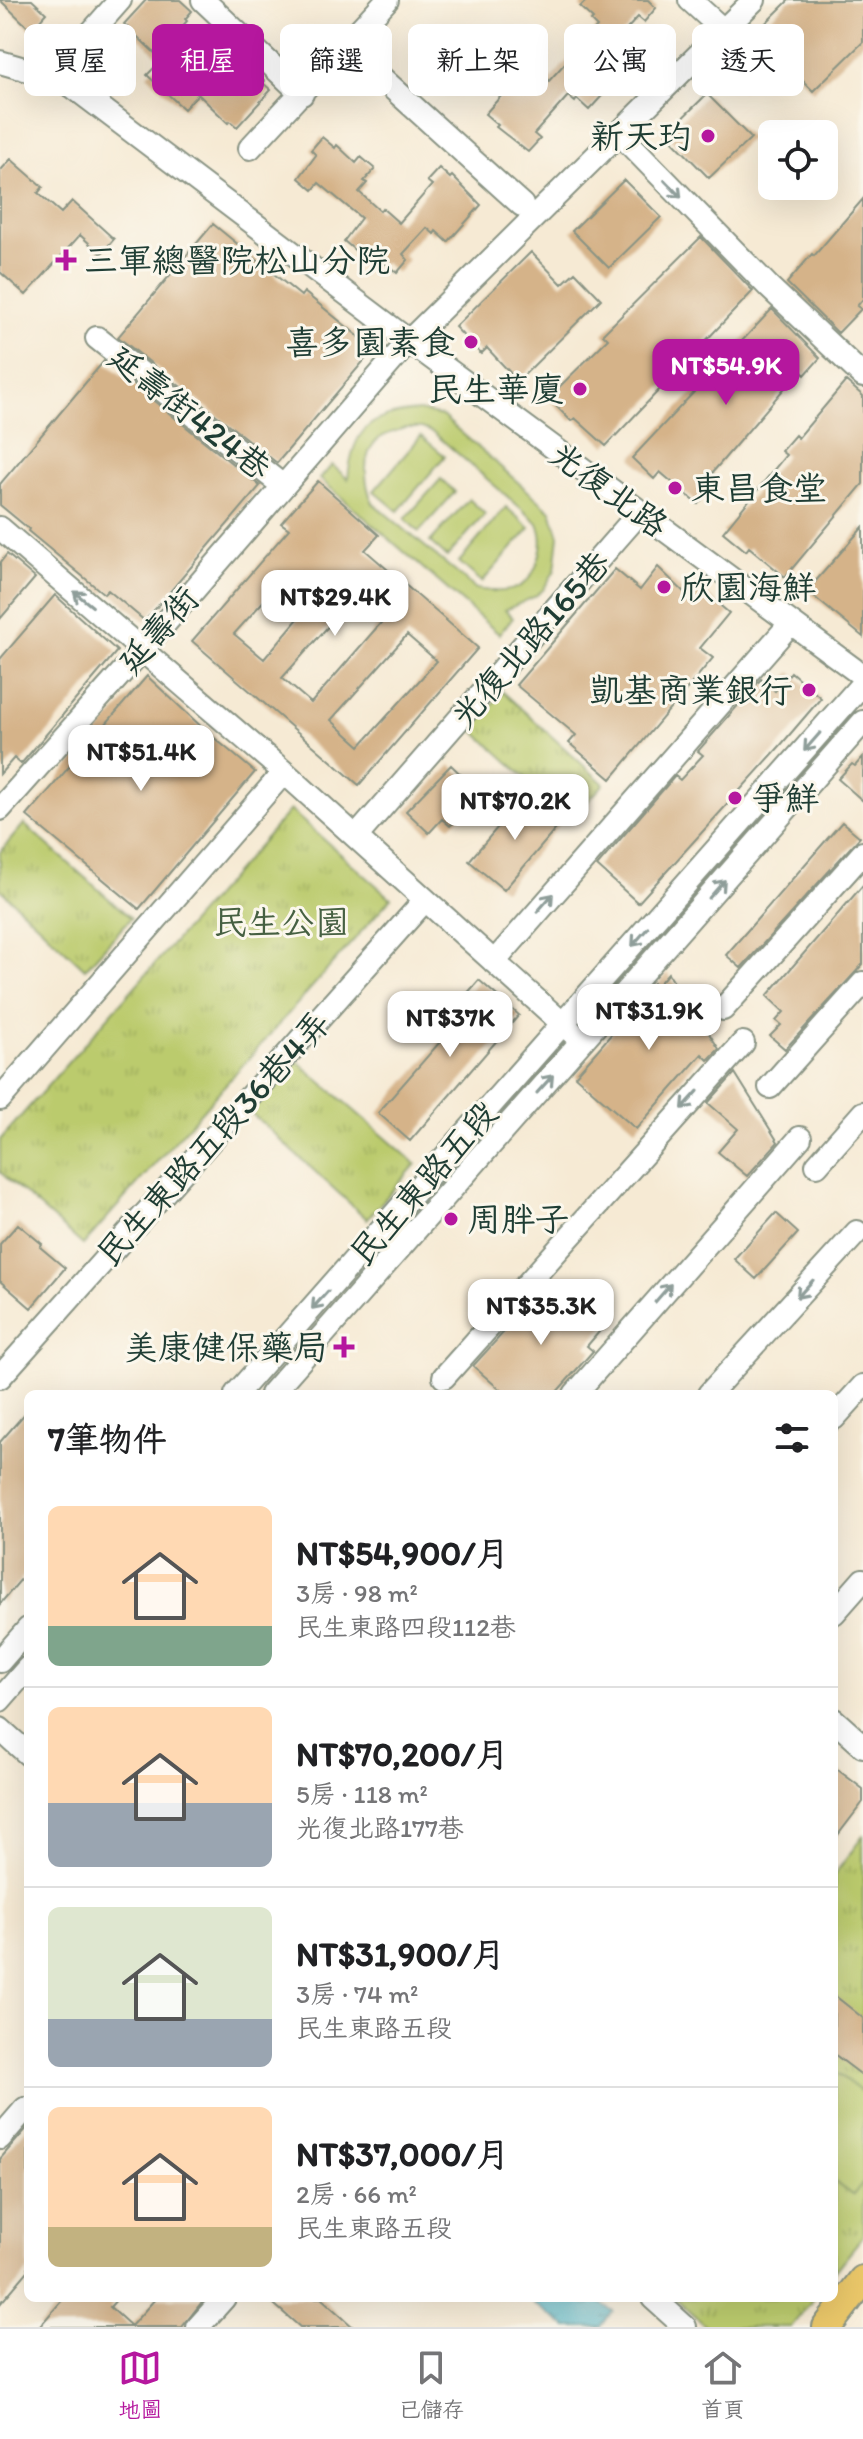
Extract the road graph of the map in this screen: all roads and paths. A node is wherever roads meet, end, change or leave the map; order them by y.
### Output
1 (120, 0) edge
2 (203, 0) edge
3 (387, 0) edge
4 (690, 0) edge
5 (754, 0) edge
6 (99, 24) edge
7 (365, 24) edge
8 (716, 24) edge
9 (729, 24) edge
10 (692, 61) edge
11 (0, 62) edge
12 (24, 69) edge
13 (280, 73) edge
14 (392, 87) edge
15 (85, 96) edge
16 (300, 96) edge
17 (619, 133) junction
18 (250, 148) dead end
19 (522, 205) dead end
20 (97, 338) dead end
21 (409, 341) junction
22 (863, 376) edge
23 (283, 486) junction
24 (640, 512) junction
25 (0, 528) edge
26 (791, 623) junction
27 (142, 650) junction
28 (863, 676) edge
29 (863, 683) edge
30 (863, 722) edge
31 (284, 772) junction
32 (0, 809) edge
33 (356, 837) junction
34 (863, 853) edge
35 (425, 900) junction
36 (494, 962) junction
37 (863, 983) edge
38 (723, 1009) dead end
39 (563, 1024) junction
40 (582, 1042) junction
41 (743, 1043) dead end
42 (770, 1087) dead end
43 (0, 1099) edge
44 (863, 1113) edge
45 (800, 1138) dead end
46 (817, 1165) dead end
47 (857, 1232) dead end
48 (0, 1377) edge
49 (444, 1377) dead end
50 (863, 1386) edge
51 (240, 1390) edge
52 (275, 1390) edge
53 (579, 1390) edge
54 (713, 1390) edge
55 (838, 1414) edge
56 (863, 1580) edge
57 (838, 1608) edge
58 (24, 1634) edge
59 (0, 1661) edge
60 (24, 1673) edge
61 (0, 1700) edge
62 (838, 1724) edge
63 (0, 1729) edge
64 (863, 1746) edge
65 (24, 1750) edge
66 (24, 2110) edge
67 (0, 2138) edge
68 (863, 2280) edge
69 (220, 2302) edge
70 (657, 2302) edge
71 (198, 2327) edge
72 (685, 2327) edge
73 (827, 2327) edge

1 - 6 street
2 - 13 street
3 - 7 street
4 - 8 street
5 - 9 street, 延壽街
10 - 17 street, 延壽街
11 - 12 street, 光復北路
14 - 19 street
15 - 21 street, 光復北路
16 - 18 street
17 - 21 street, 延壽街
17 -> 22 street
20 - 23 street, 延壽街424巷
21 - 23 street, 延壽街
21 - 24 street, 光復北路
23 - 27 street, 延壽街
24 - 26 street, 光復北路
24 - 33 street, 光復北路165巷
27 -> 25 street
26 - 28 street, 光復北路
36 -> 26 street
27 - 31 street
27 - 32 street, 延壽街
29 -> 39 street, 民生東路五段
40 -> 30 street, 民生東路五段
31 - 33 street
31 - 43 street
33 - 35 street
34 - 38 street
35 - 36 street
35 - 48 street, 民生東路五段36巷4弄
36 - 39 street
37 - 42 street
39 - 40 street
39 -> 51 street, 民生東路五段
52 -> 40 street, 民生東路五段
41 -> 49 street
44 - 46 street
53 -> 45 street
47 -> 54 street
50 - 55 street
56 - 57 street
58 - 59 street
60 - 61 street
62 - 64 street
63 - 65 street
66 - 67 street
68 - 73 main road
69 - 71 street
70 - 72 street

